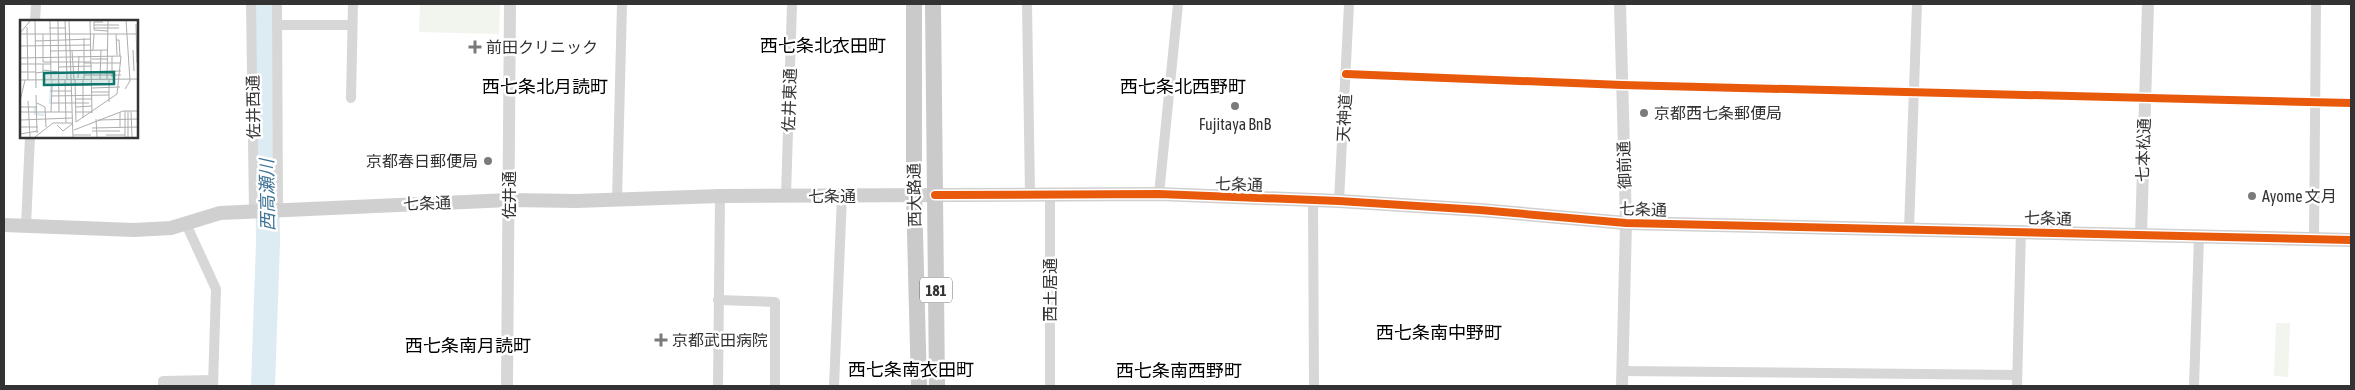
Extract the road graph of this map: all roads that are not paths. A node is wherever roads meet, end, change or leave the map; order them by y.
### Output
1 (36, 4) edge
2 (252, 4) edge
3 (277, 4) edge
4 (353, 4) edge
5 (510, 4) edge
6 (622, 4) edge
7 (792, 4) edge
8 (914, 4) edge
9 (933, 4) edge
10 (1027, 4) edge
11 (1178, 4) edge
12 (1349, 4) edge
13 (1620, 4) edge
14 (1917, 4) edge
15 (2148, 4) edge
16 (2316, 4) edge
17 (35, 20) edge
18 (277, 25) junction
19 (352, 25) junction
20 (1346, 74) junction
21 (1622, 86) junction
22 (1915, 92) junction
23 (351, 98) dead end
24 (2145, 98) junction
25 (2315, 102) junction
26 (2351, 103) edge
27 (30, 138) edge
28 (935, 194) junction
29 (1030, 194) junction
30 (1050, 194) junction
31 (1159, 194) junction
32 (914, 195) junction
33 (720, 196) junction
34 (786, 196) junction
35 (842, 196) junction
36 (509, 200) junction
37 (617, 200) junction
38 (1313, 200) junction
39 (1339, 201) junction
40 (256, 210) junction
41 (278, 210) junction
42 (1626, 223) junction
43 (186, 224) junction
44 (4, 225) edge
45 (26, 226) junction
46 (1909, 229) junction
47 (2021, 230) junction
48 (2141, 235) junction
49 (2199, 237) junction
50 (2314, 239) junction
51 (2351, 240) edge
52 (718, 300) junction
53 (1622, 371) junction
54 (2017, 375) junction
55 (213, 383) edge
56 (163, 386) edge
57 (507, 386) edge
58 (718, 386) edge
59 (775, 386) edge
60 (834, 386) edge
61 (920, 386) edge
62 (938, 386) edge
63 (1050, 386) edge
64 (1314, 386) edge
65 (1622, 386) edge
66 (2017, 386) edge
67 (2194, 386) edge

1 - 17 street
2 - 40 street, 佐井西通
3 - 18 street
4 - 19 street
5 - 36 street, 佐井通
6 - 37 street
7 - 34 street, 佐井東通
8 - 32 main road, 西大路通 / 181
9 - 28 main road, 西大路通 / 181
10 - 29 street
11 - 31 street
12 - 20 street, 天神道
13 - 21 street, 御前通
14 - 22 street
15 - 24 street, 七本松通
16 - 25 street
18 - 19 street
18 - 41 street
19 - 23 street
20 - 21 street
20 - 39 street, 天神道
21 - 22 street
21 - 42 street, 御前通
22 - 24 street
22 - 46 street
24 - 25 street
24 - 48 street, 七本松通
25 - 26 street
25 - 50 street
27 - 45 street
28 - 29 main road, 七条通
28 - 32 main road, 七条通
28 - 62 main road, 西大路通 / 181
29 - 30 main road, 七条通
30 - 31 main road, 七条通
30 - 63 street, 西土居通
31 - 38 main road, 七条通
32 - 35 main road, 七条通
32 - 61 main road, 西大路通 / 181
33 - 34 main road, 七条通
33 - 37 main road, 七条通
33 - 52 street
34 - 35 main road, 七条通
35 - 60 street
36 - 37 main road, 七条通
36 - 41 main road, 七条通
36 - 57 street, 佐井通
38 - 39 main road, 七条通
38 - 64 street
39 - 42 main road, 七条通
40 - 41 main road, 七条通
40 - 43 main road, 七条通
42 - 46 main road, 七条通
42 - 53 street, 御前通
43 - 45 main road, 七条通
43 - 55 street
44 - 45 main road, 七条通
46 - 47 main road, 七条通
47 - 48 main road, 七条通
47 - 54 street
48 - 49 main road, 七条通
49 - 50 main road, 七条通
49 - 67 street
50 - 51 main road, 七条通
52 - 58 street
52 - 59 street
53 - 54 street
53 - 65 street, 御前通
54 - 66 street
55 - 56 street

